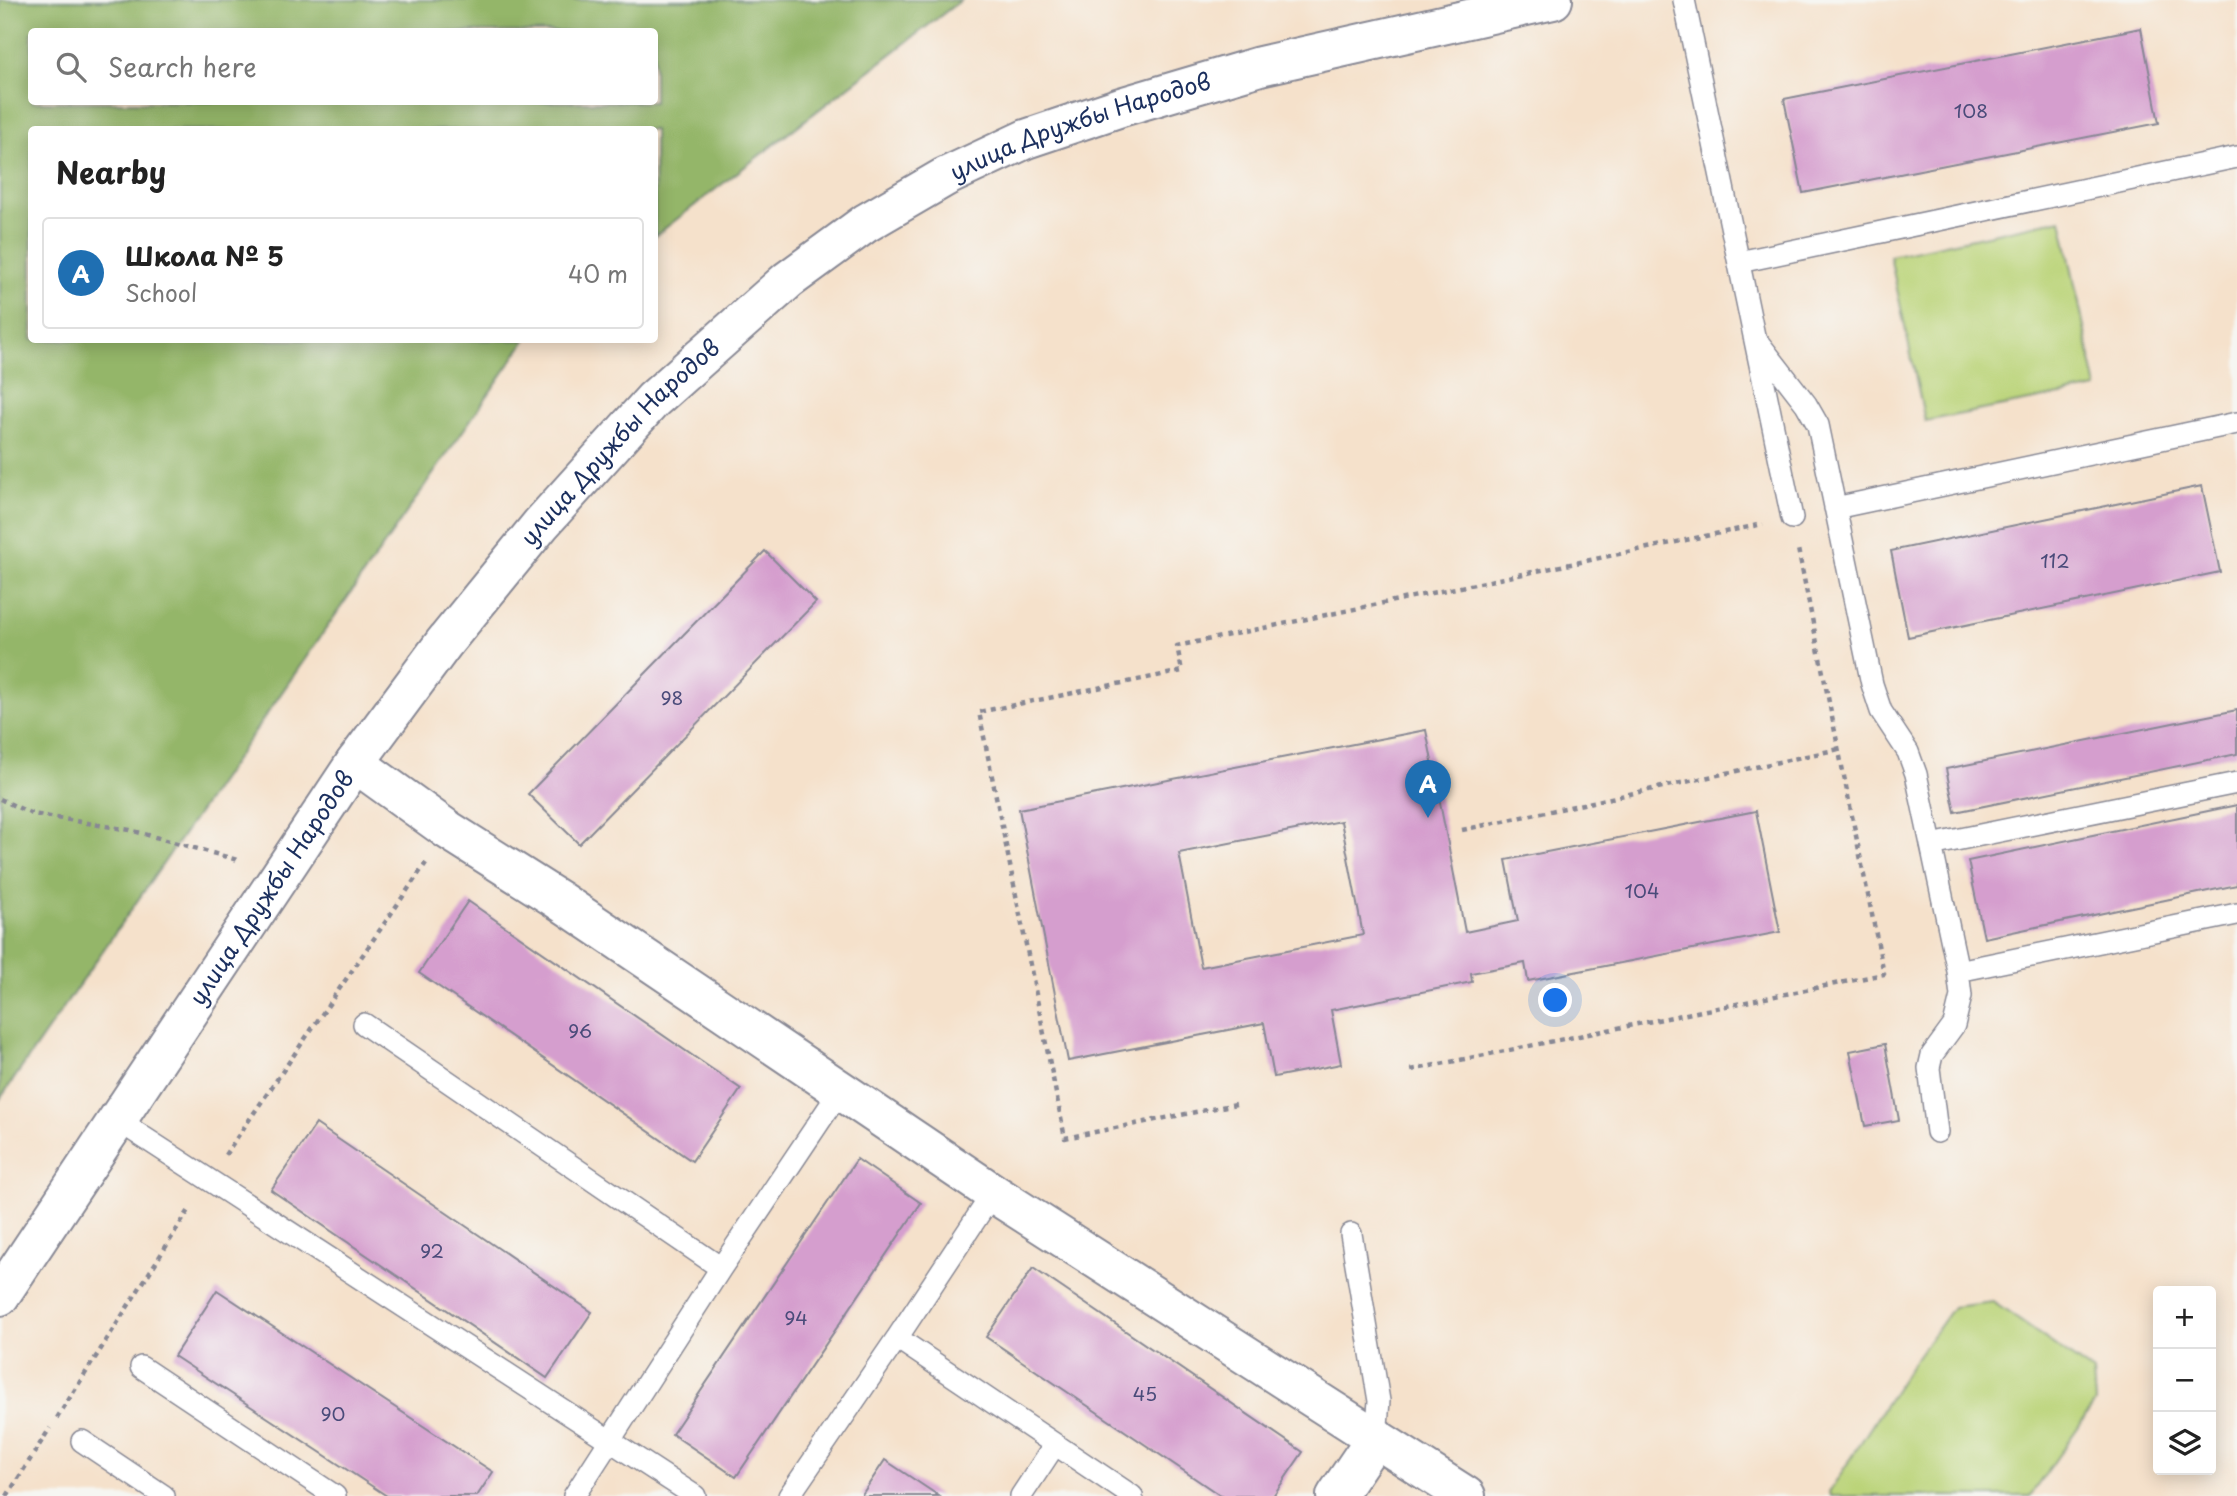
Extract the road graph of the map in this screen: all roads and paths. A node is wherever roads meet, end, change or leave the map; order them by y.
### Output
1 (1553, 0) edge
2 (1684, 0) edge
3 (2237, 157) edge
4 (1739, 262) junction
5 (1754, 337) junction
6 (2237, 423) edge
7 (1835, 509) junction
8 (1792, 517) junction
9 (1839, 749) junction
10 (355, 763) junction
11 (2237, 783) edge
12 (0, 799) edge
13 (1462, 830) dead end
14 (1931, 845) junction
15 (281, 874) junction
16 (2237, 914) edge
17 (1958, 971) junction
18 (364, 1024) dead end
19 (1411, 1070) dead end
20 (840, 1091) junction
21 (1236, 1104) dead end
22 (117, 1119) junction
23 (1937, 1132) dead end
24 (993, 1193) junction
25 (1351, 1234) dead end
26 (721, 1268) junction
27 (0, 1296) edge
28 (897, 1338) junction
29 (141, 1367) dead end
30 (1376, 1437) junction
31 (82, 1441) dead end
32 (610, 1441) junction
33 (1054, 1446) junction
34 (164, 1496) edge
35 (335, 1496) edge
36 (574, 1496) edge
37 (695, 1496) edge
38 (789, 1496) edge
39 (1021, 1496) edge
40 (1131, 1496) edge
41 (1336, 1496) edge
42 (1466, 1496) edge

1 - 10 street, улица Дружбы Народов
2 - 4 lane
3 - 4 lane
4 - 5 lane
5 - 7 lane
5 - 8 lane
6 - 7 lane
7 - 14 lane
8 - 9 path
8 - 21 path
9 - 13 path
9 - 19 path
10 - 15 street, улица Дружбы Народов
10 - 20 street
11 - 14 lane
12 - 15 path
14 - 17 lane
15 - 22 street, улица Дружбы Народов
16 - 17 lane
17 - 23 lane
18 - 26 lane
20 - 24 street
20 - 26 lane
22 - 27 street, улица Дружбы Народов
22 - 32 lane
24 - 28 lane
24 - 30 street
25 - 30 lane
26 - 32 lane
28 - 33 lane
28 - 38 lane
29 - 35 lane
30 - 41 street
30 - 42 street
31 - 34 lane
32 - 36 lane
32 - 37 lane
33 - 39 lane
33 - 40 lane

